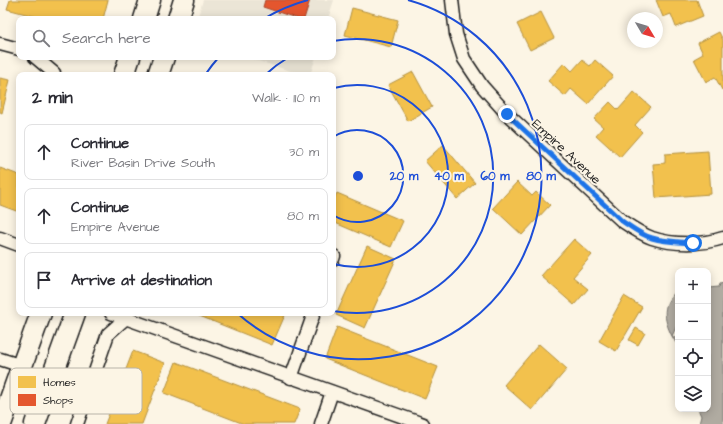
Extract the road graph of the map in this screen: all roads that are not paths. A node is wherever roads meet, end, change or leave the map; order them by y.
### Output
1 (150, 0) edge
2 (184, 0) edge
3 (452, 0) edge
4 (145, 16) edge
5 (179, 16) edge
6 (0, 44) edge
7 (16, 48) edge
8 (39, 60) edge
9 (129, 60) edge
10 (163, 60) edge
11 (53, 72) edge
12 (125, 72) edge
13 (159, 72) edge
14 (0, 238) edge
15 (723, 238) edge
16 (16, 244) edge
17 (40, 316) edge
18 (74, 316) edge
19 (127, 316) edge
20 (313, 316) edge
21 (0, 359) edge
22 (22, 366) joint
23 (55, 368) edge
24 (96, 368) edge
25 (291, 378) junction
26 (332, 392) junction
27 (10, 399) edge
28 (39, 414) edge
29 (80, 414) edge
30 (1, 424) edge
31 (35, 424) edge
32 (77, 424) edge
33 (321, 424) edge
34 (423, 424) edge

1 - 4 main road
2 - 5 main road
3 - 15 street, Empire Avenue
6 - 7 street
8 - 11 street
9 - 12 main road
10 - 13 main road
14 - 16 street
17 - 22 main road
18 - 23 main road
19 - 24 street
19 - 25 street
20 - 25 street
21 - 22 street
25 - 26 street
26 - 33 street
26 - 34 street
27 - 30 main road
28 - 31 main road
29 - 32 street

